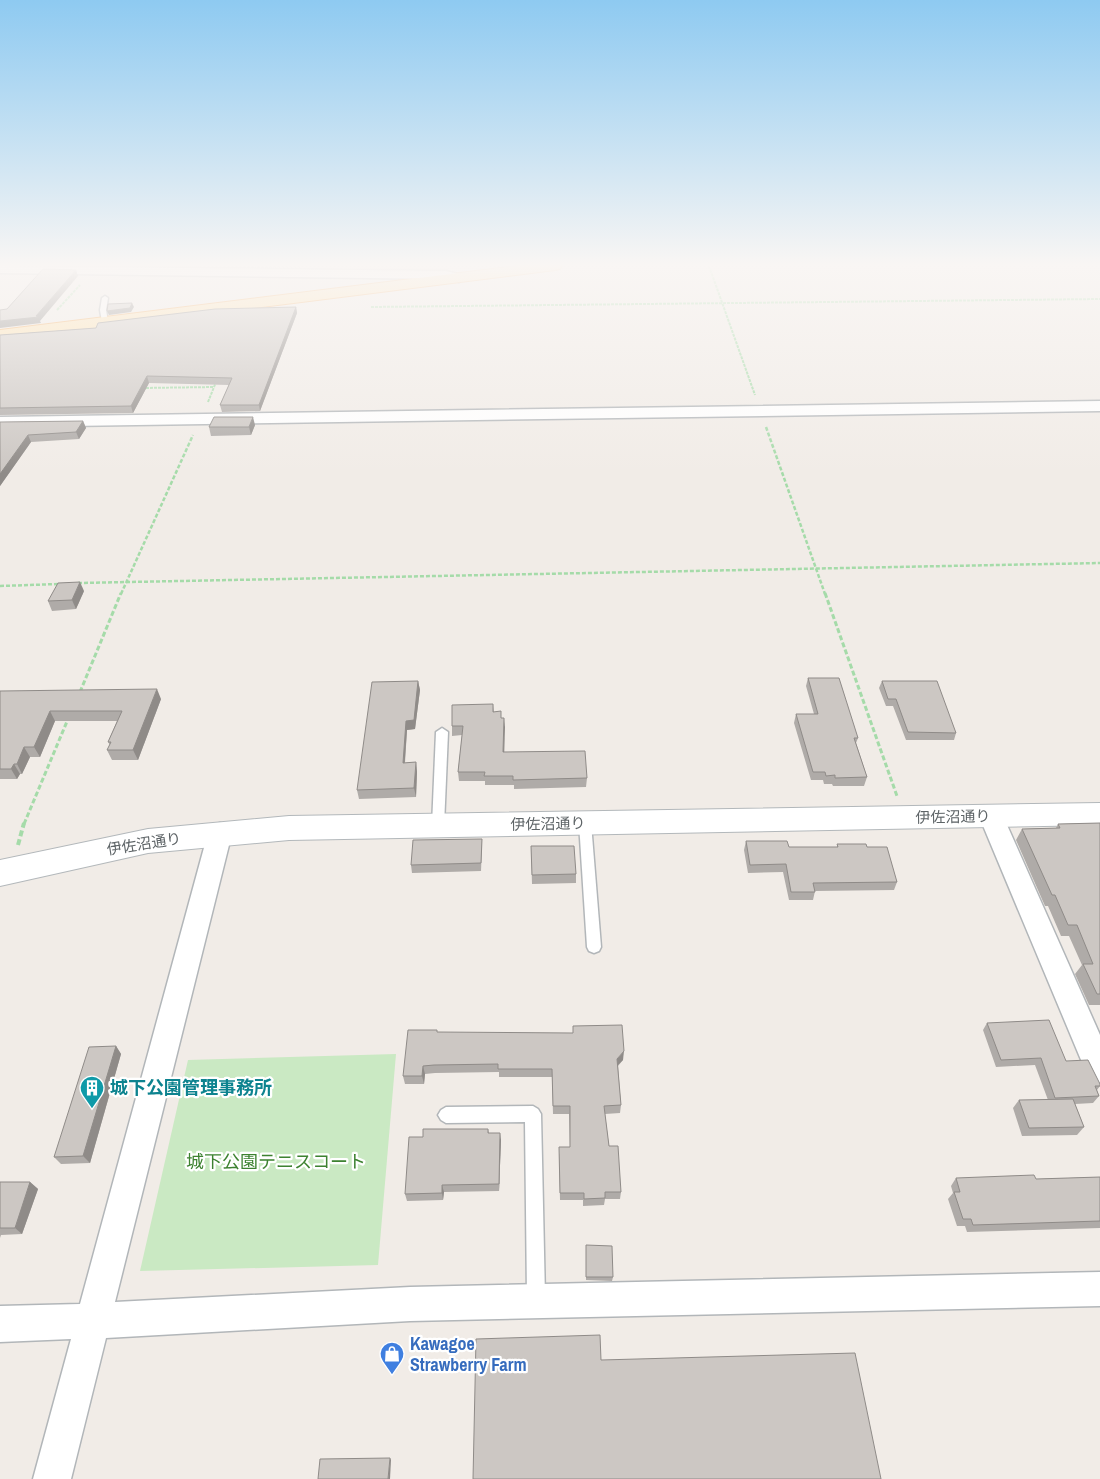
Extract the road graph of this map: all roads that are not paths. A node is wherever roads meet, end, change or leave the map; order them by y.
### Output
1 (1100, 406) edge
2 (0, 422) edge
3 (442, 732) dead end
4 (1100, 814) edge
5 (991, 816) junction
6 (585, 823) junction
7 (438, 826) junction
8 (220, 833) junction
9 (6, 872) edge
10 (594, 947) dead end
11 (1100, 1069) edge
12 (446, 1115) dead end
13 (1100, 1289) edge
14 (536, 1302) junction
15 (93, 1321) junction
16 (0, 1324) edge
17 (52, 1479) edge

1 - 2 street
3 - 7 lane
4 - 5 street, 伊佐沼通り
5 - 6 street, 伊佐沼通り
5 - 11 street
6 - 7 street, 伊佐沼通り
6 - 10 lane
7 - 8 street, 伊佐沼通り
8 - 9 street, 伊佐沼通り
8 - 15 street
12 - 14 lane
13 - 14 street
14 - 15 street
15 - 16 street
15 - 17 street

